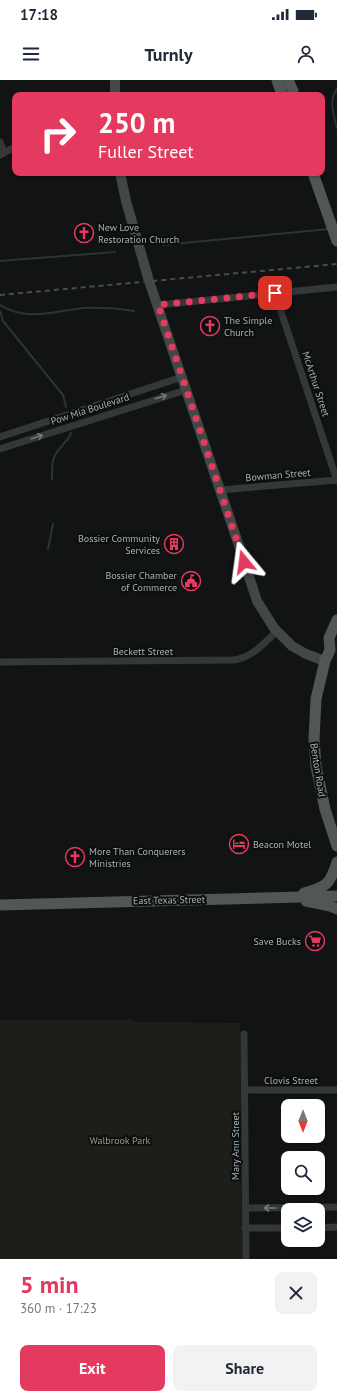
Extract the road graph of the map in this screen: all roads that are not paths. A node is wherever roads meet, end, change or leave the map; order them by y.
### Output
1 (115, 80) edge
2 (277, 80) edge
3 (288, 80) edge
4 (115, 92) edge
5 (281, 92) edge
6 (293, 92) edge
7 (0, 142) edge
8 (12, 149) edge
9 (2, 154) edge
10 (121, 176) edge
11 (315, 176) edge
12 (337, 241) edge
13 (337, 287) edge
14 (275, 293) junction
15 (158, 305) junction
16 (182, 378) junction
17 (186, 390) junction
18 (0, 436) edge
19 (0, 449) edge
20 (337, 480) edge
21 (220, 490) junction
22 (337, 620) edge
23 (276, 631) junction
24 (333, 647) edge
25 (325, 661) junction
26 (0, 662) edge
27 (337, 846) edge
28 (337, 862) edge
29 (337, 896) edge
30 (286, 898) junction
31 (0, 904) edge
32 (337, 909) edge
33 (244, 1034) dead end
34 (245, 1090) junction
35 (337, 1090) edge
36 (337, 1207) edge
37 (245, 1208) junction
38 (337, 1227) edge
39 (245, 1228) junction
40 (281, 1228) edge
41 (325, 1228) edge
42 (246, 1259) edge

1 - 4 main road
2 - 5 main road
3 - 6 main road
7 - 9 street
8 - 9 street
10 - 15 main road
11 - 12 main road
13 - 14 street
14 - 15 street
14 - 20 street, McArthur Street
15 - 16 main road
16 - 17 main road
16 - 18 street, Pow Mia Boulevard
19 -> 17 street, Pow Mia Boulevard
17 - 21 main road
20 - 21 street, Bowman Street
21 - 23 main road
22 - 24 main road, Benton Road
23 - 25 main road
23 - 26 street, Beckett Street
24 - 25 main road, Benton Road
25 - 27 main road, Benton Road
28 - 30 main road
29 - 30 main road, East Texas Street
30 - 31 main road, East Texas Street
30 - 32 main road
33 - 34 street, Mary Ann Street
34 - 35 street, Clovis Street
34 - 37 street, Mary Ann Street
36 -> 37 street
37 - 39 street, Mary Ann Street
38 - 41 street
39 - 40 street
39 - 42 street, Mary Ann Street

